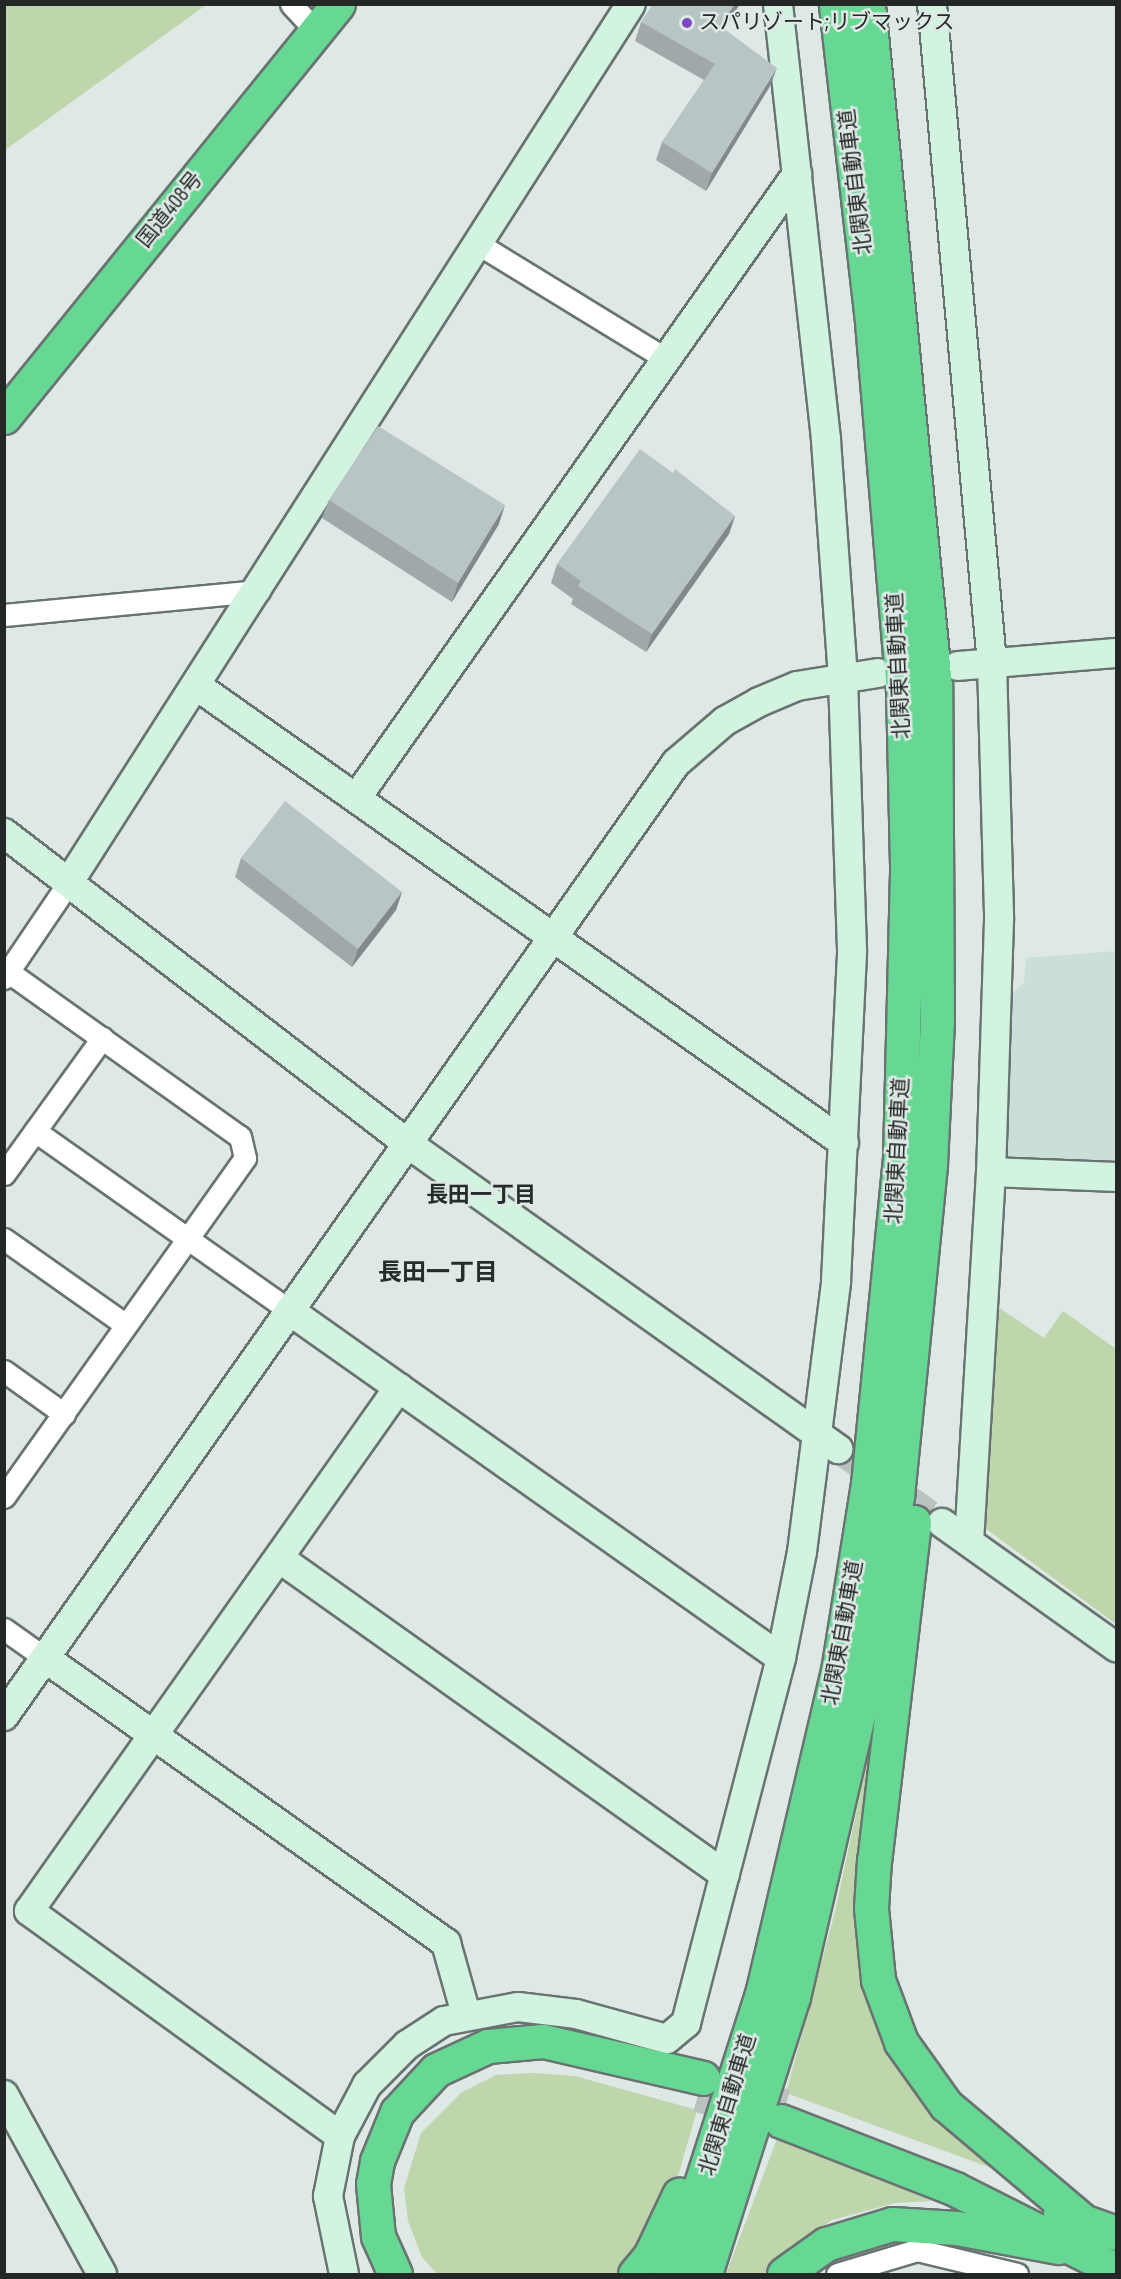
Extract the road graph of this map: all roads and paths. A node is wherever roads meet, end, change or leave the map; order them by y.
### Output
1 (291, 4) edge
2 (338, 4) edge
3 (631, 4) edge
4 (778, 4) edge
5 (836, 4) edge
6 (868, 4) edge
7 (932, 4) edge
8 (316, 32) junction
9 (797, 174) junction
10 (480, 245) junction
11 (666, 359) junction
12 (4, 417) edge
13 (259, 591) junction
14 (4, 615) edge
15 (1116, 653) edge
16 (992, 663) junction
17 (958, 666) dead end
18 (878, 673) dead end
19 (843, 678) junction
20 (197, 686) junction
21 (357, 797) junction
22 (4, 833) edge
23 (69, 882) junction
24 (552, 936) junction
25 (7, 975) edge
26 (102, 1038) junction
27 (35, 1131) junction
28 (407, 1143) junction
29 (844, 1143) junction
30 (930, 1164) junction
31 (991, 1172) junction
32 (4, 1174) edge
33 (1116, 1177) edge
34 (4, 1239) edge
35 (188, 1239) junction
36 (290, 1311) junction
37 (126, 1325) junction
38 (4, 1371) edge
39 (399, 1387) junction
40 (64, 1414) junction
41 (826, 1441) junction
42 (4, 1497) edge
43 (942, 1523) tunnel mouth
44 (969, 1541) junction
45 (279, 1558) junction
46 (4, 1629) edge
47 (1116, 1647) edge
48 (45, 1658) junction
49 (781, 1659) junction
50 (4, 1716) edge
51 (154, 1735) junction
52 (812, 1794) junction
53 (725, 1875) junction
54 (466, 2014) junction
55 (9, 2112) edge
56 (340, 2136) junction
57 (1081, 2218) junction
58 (1116, 2233) edge
59 (1065, 2248) junction
60 (1116, 2270) edge
61 (102, 2274) edge
62 (344, 2274) edge
63 (395, 2274) edge
64 (417, 2274) edge
65 (635, 2274) edge
66 (672, 2274) edge
67 (705, 2274) edge
68 (784, 2274) edge
69 (837, 2274) edge
70 (1017, 2274) edge

1 - 8 street
2 - 8 highway, 国道408号
3 - 10 street
4 - 9 street
5 - 52 highway, 北関東自動車道
6 - 30 highway, 北関東自動車道
7 - 16 street
8 - 12 highway, 国道408号
9 - 11 street
9 - 19 street
10 - 11 street
10 - 13 street
11 - 21 street
13 - 14 street
13 - 20 street
15 - 16 street
16 - 17 street
16 - 31 street
18 - 19 street
19 - 24 street
19 - 29 street
20 - 21 street
20 - 23 street
21 - 24 street
22 - 23 street
23 - 25 street
23 - 28 street
24 - 28 street
24 - 29 street
25 - 26 street
26 - 27 street
26 - 35 street
27 - 32 street
27 - 35 street
28 - 36 street
28 - 41 street
29 - 41 street
30 - 57 highway
30 - 67 highway, 北関東自動車道
31 - 33 street
31 - 44 street
34 - 37 street
35 - 36 street
35 - 37 street
36 - 39 street
36 - 48 street
37 - 40 street
38 - 40 street
39 - 45 street
39 - 49 street
40 - 42 street
41 - 49 street
43 - 44 street
44 - 47 street
45 - 51 street
45 - 53 street
46 - 48 street
48 - 50 street
48 - 51 street
49 - 53 street
51 - 54 street
51 - 56 street
52 - 65 highway
52 - 66 highway, 北関東自動車道
53 - 54 street
54 - 56 street
55 - 61 street
56 - 62 street
57 - 58 highway
57 - 59 highway
59 - 60 highway
59 - 68 highway
63 - 64 highway
69 - 70 street

